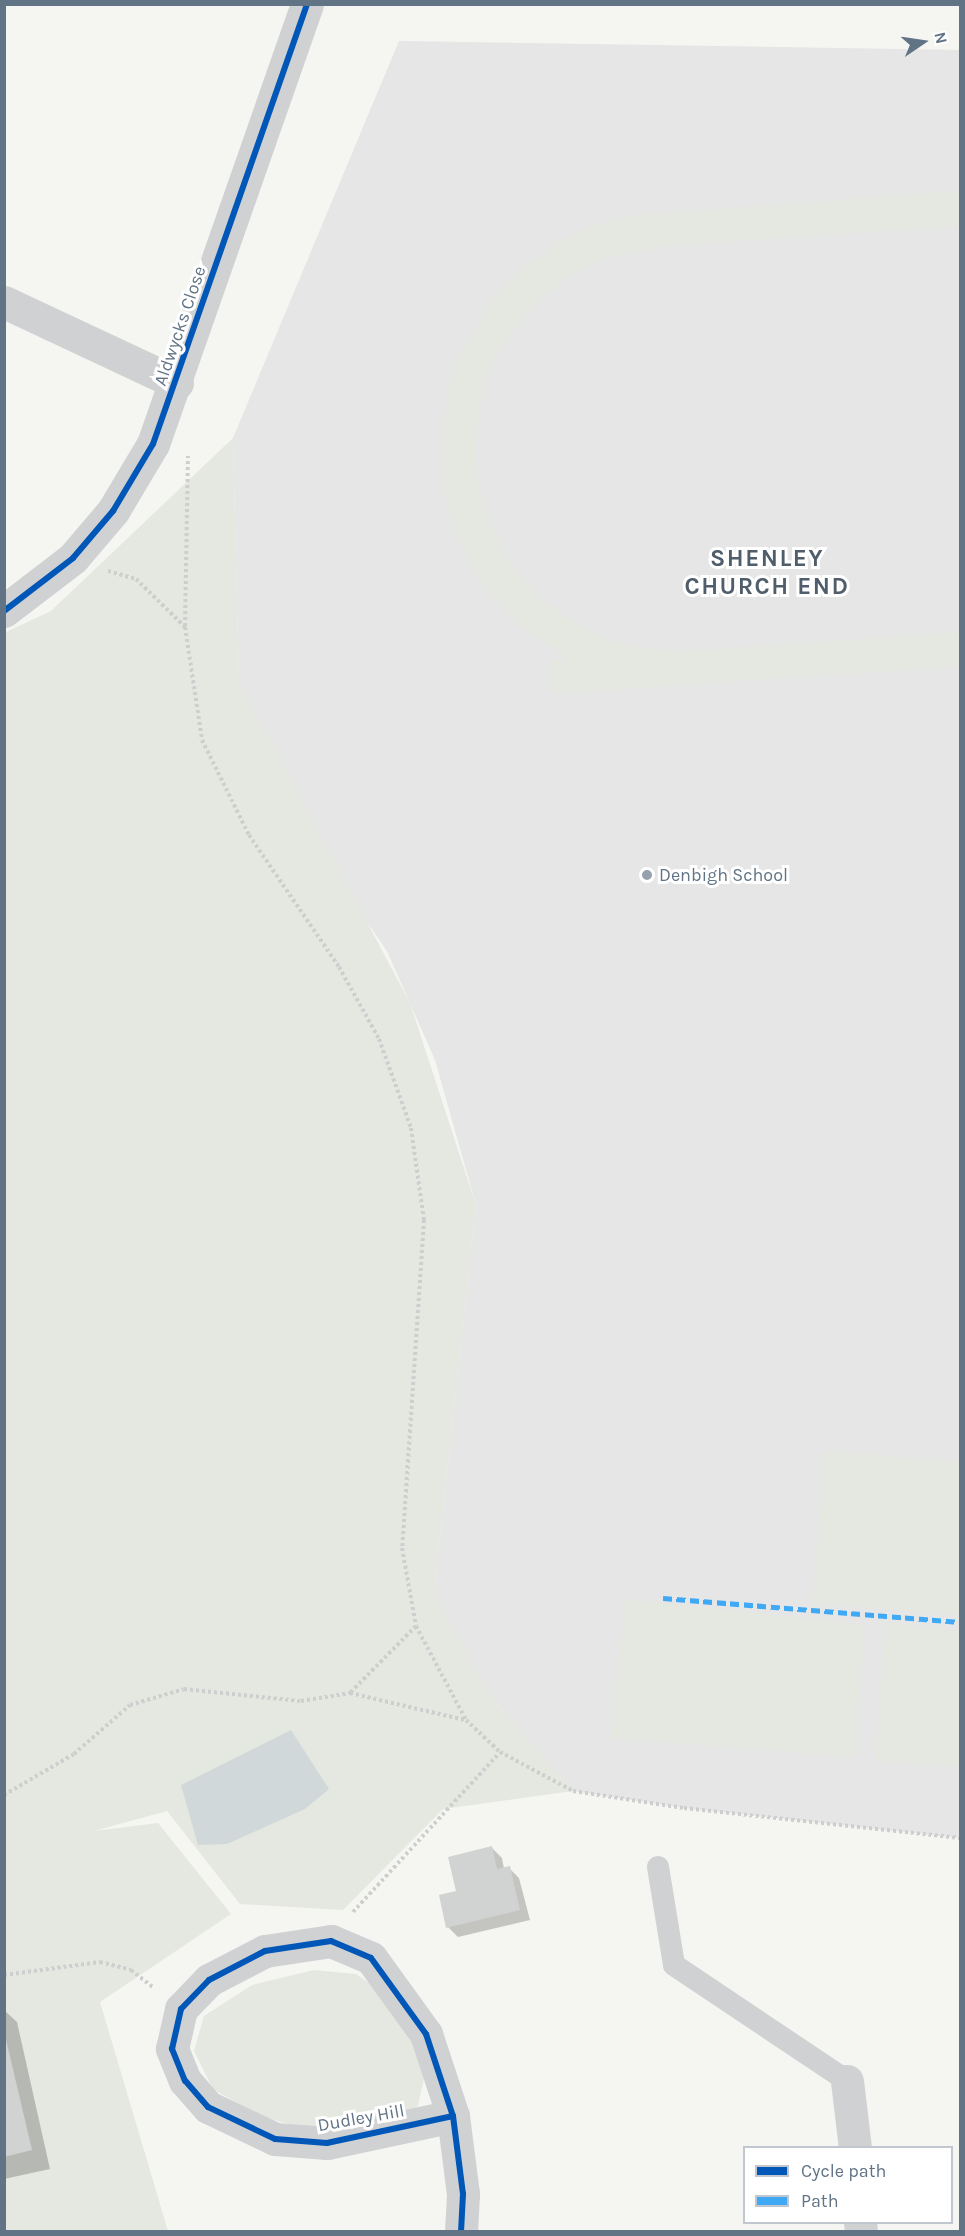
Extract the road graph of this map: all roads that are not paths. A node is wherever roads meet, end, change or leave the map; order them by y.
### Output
1 (308, 4) edge
2 (4, 302) edge
3 (177, 383) junction
4 (4, 611) edge
5 (658, 1867) dead end
6 (847, 2081) joint
7 (453, 2116) junction
8 (855, 2146) edge
9 (461, 2232) edge

1 - 3 street, Aldwycks Close
2 - 3 street, Aldwycks Close
3 - 4 street, Aldwycks Close
5 - 6 lane
6 - 8 street
7 - 7 street, Dudley Hill
7 - 9 street

